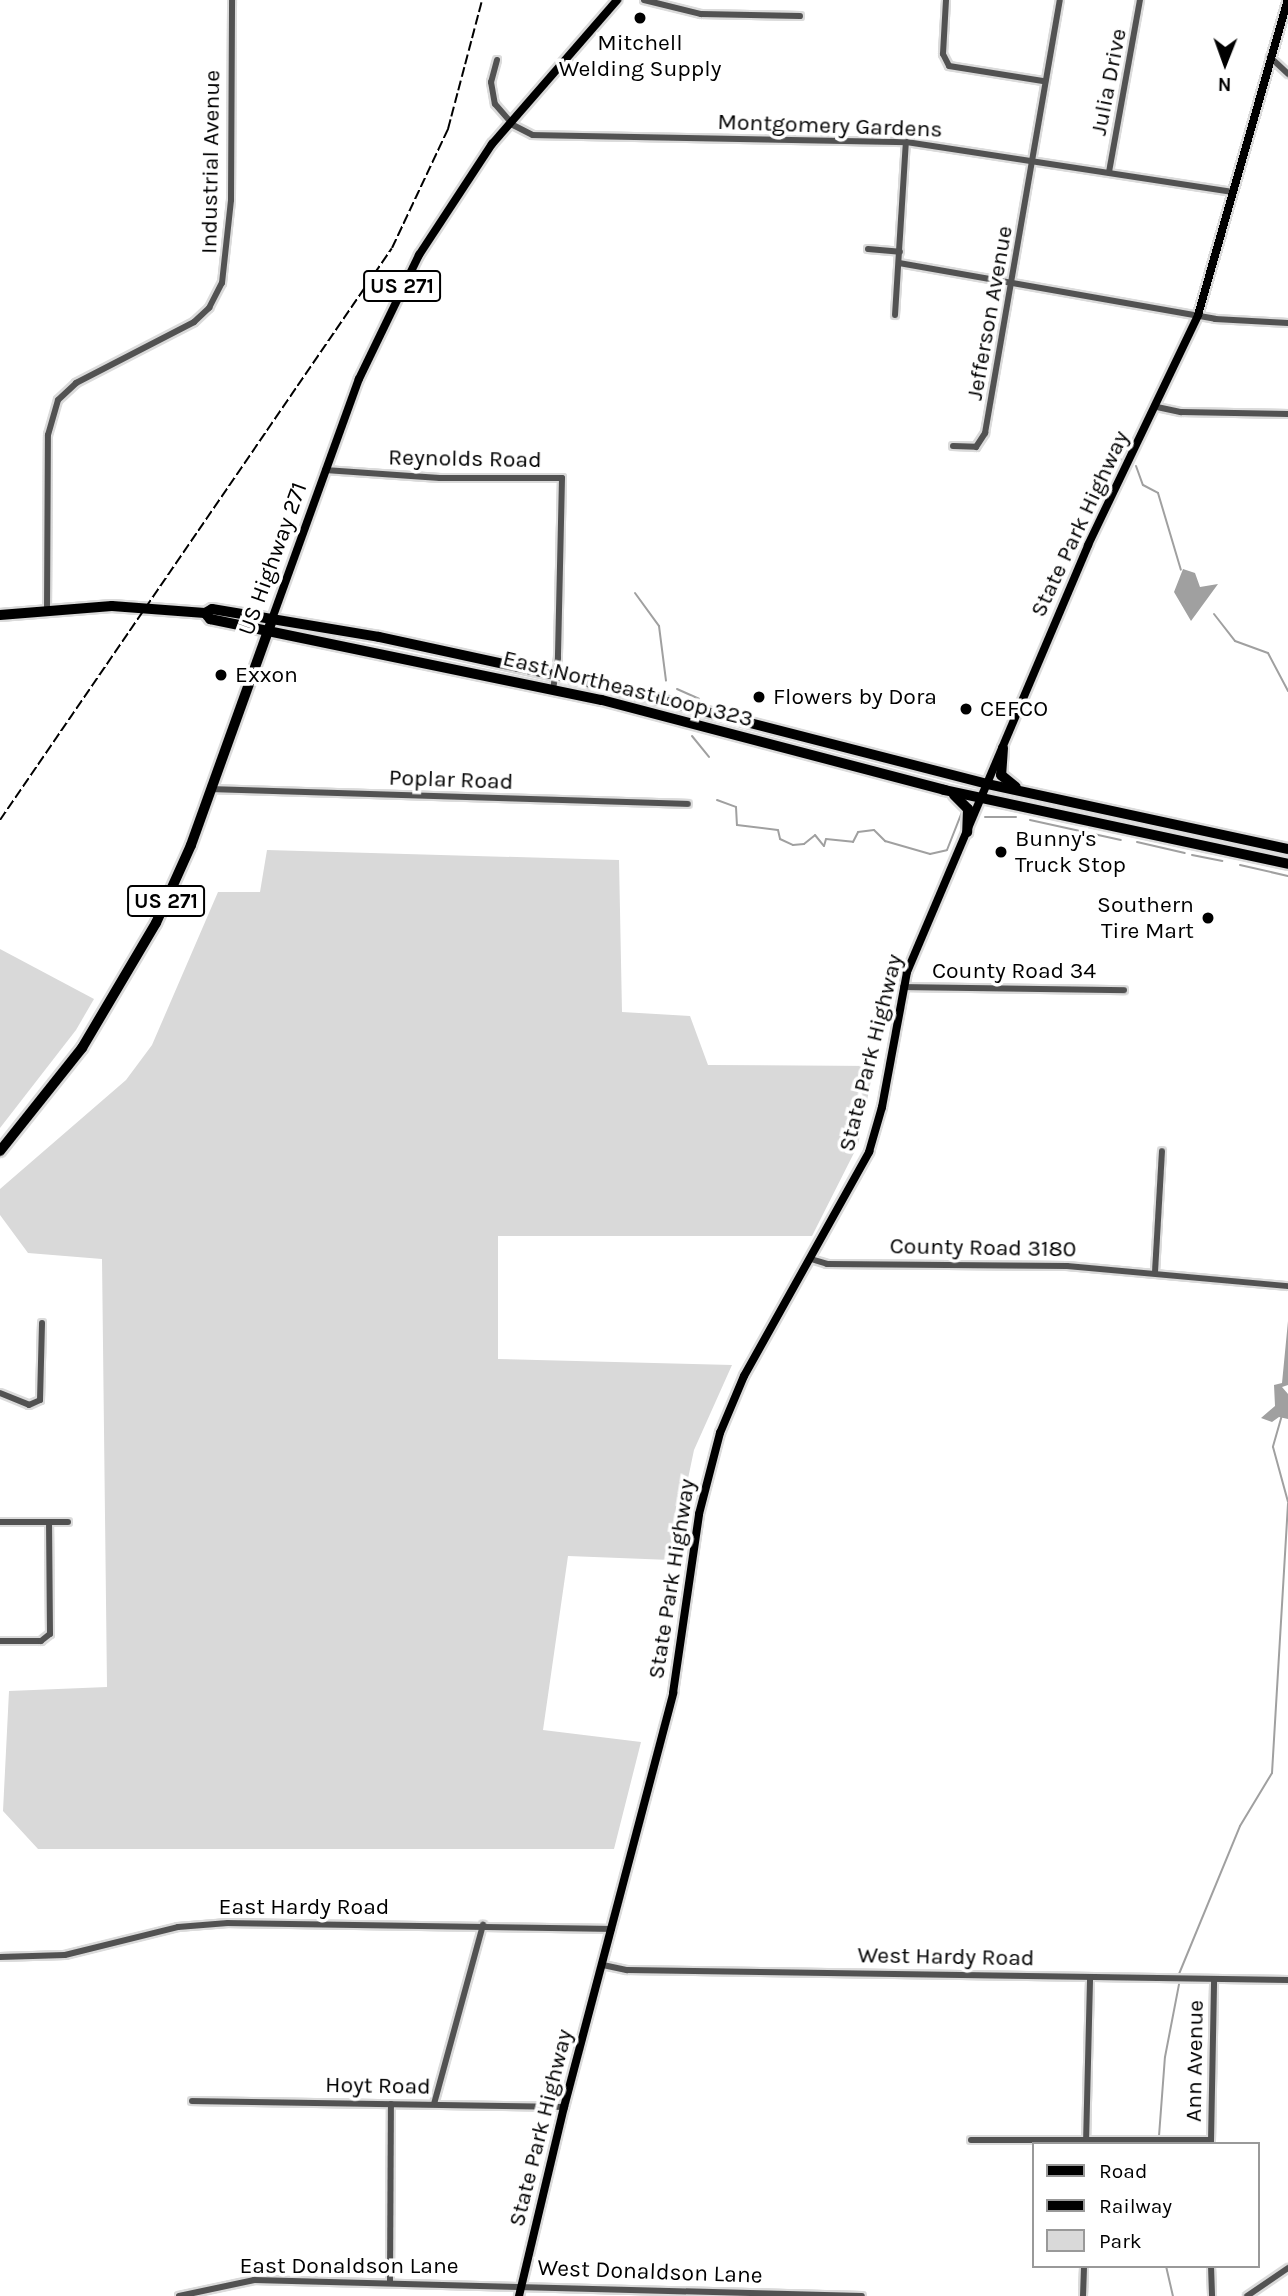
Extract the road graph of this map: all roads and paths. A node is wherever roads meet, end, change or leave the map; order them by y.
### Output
1 (232, 0) edge
2 (617, 0) edge
3 (644, 0) edge
4 (946, 0) edge
5 (1060, 0) edge
6 (1140, 0) edge
7 (1288, 0) edge
8 (800, 16) dead end
9 (1270, 57) junction
10 (497, 60) dead end
11 (1288, 74) edge
12 (1043, 81) junction
13 (510, 122) junction
14 (906, 142) junction
15 (1030, 160) junction
16 (1109, 172) junction
17 (1233, 192) junction
18 (869, 249) dead end
19 (900, 252) junction
20 (899, 263) junction
21 (1009, 283) junction
22 (895, 315) dead end
23 (1198, 315) junction
24 (1288, 323) edge
25 (1157, 407) junction
26 (1288, 414) edge
27 (953, 446) dead end
28 (326, 470) junction
29 (47, 611) junction
30 (0, 615) edge
31 (270, 624) junction
32 (379, 637) junction
33 (376, 651) junction
34 (461, 653) junction
35 (458, 668) junction
36 (556, 674) junction
37 (606, 685) junction
38 (553, 689) junction
39 (602, 700) junction
40 (717, 714) junction
41 (712, 728) junction
42 (1003, 748) junction
43 (873, 756) junction
44 (869, 771) junction
45 (987, 784) junction
46 (212, 789) junction
47 (944, 790) junction
48 (1033, 794) junction
49 (981, 798) junction
50 (688, 804) dead end
51 (1094, 807) junction
52 (1090, 821) junction
53 (967, 832) junction
54 (1233, 838) junction
55 (1288, 849) edge
56 (1231, 852) junction
57 (1288, 864) edge
58 (903, 987) junction
59 (1124, 990) dead end
60 (0, 1151) edge
61 (1162, 1151) dead end
62 (811, 1259) junction
63 (1155, 1272) junction
64 (1288, 1286) edge
65 (42, 1323) dead end
66 (0, 1393) edge
67 (0, 1522) edge
68 (49, 1522) junction
69 (68, 1522) dead end
70 (0, 1641) edge
71 (483, 1925) junction
72 (612, 1929) junction
73 (0, 1957) edge
74 (603, 1965) junction
75 (1090, 1977) junction
76 (1214, 1979) junction
77 (1288, 1980) edge
78 (192, 2101) dead end
79 (391, 2104) junction
80 (435, 2104) junction
81 (564, 2107) junction
82 (971, 2140) dead end
83 (1086, 2141) edge
84 (1211, 2142) edge
85 (1084, 2268) edge
86 (1211, 2268) edge
87 (1288, 2268) edge
88 (390, 2282) junction
89 (521, 2286) junction
90 (179, 2296) edge
91 (519, 2296) edge
92 (862, 2296) edge
93 (1083, 2296) edge
94 (1212, 2296) edge
95 (1247, 2296) edge

1 - 29 street, Industrial Avenue
2 - 13 main road, US Highway 271 / US 271
3 - 8 street
4 - 12 street
5 - 12 street, Jefferson Avenue
6 - 16 street, Julia Drive
7 - 9 main road, State Park Highway
9 - 11 street
9 - 17 main road, State Park Highway
10 - 13 street
12 - 15 street, Jefferson Avenue
13 - 14 street, Montgomery Gardens
13 - 28 main road, US Highway 271 / US 271
14 - 15 street, Montgomery Gardens
14 - 19 street
15 - 16 street, Montgomery Gardens
15 - 21 street, Jefferson Avenue
16 - 17 street, Montgomery Gardens
17 - 23 main road, State Park Highway
18 - 19 street
19 - 20 street
20 - 21 street
20 - 22 street
21 - 23 street
21 - 27 street, Jefferson Avenue
23 - 24 street
23 - 25 main road, State Park Highway
25 - 26 street
25 - 42 main road, State Park Highway
28 - 31 main road, US Highway 271 / US 271
28 - 36 street, Reynolds Road
29 - 30 highway, East Northeast Loop 323
29 - 31 highway, East Northeast Loop 323
31 - 32 highway, East Northeast Loop 323
31 - 33 highway, East Northeast Loop 323
31 - 46 highway, US Highway 271 / US 271
32 - 33 highway
32 - 34 highway, East Northeast Loop 323
33 - 35 highway, East Northeast Loop 323
34 - 35 highway
34 - 36 highway, East Northeast Loop 323
35 - 38 highway, East Northeast Loop 323
36 - 37 highway, East Northeast Loop 323
36 - 38 street, Reynolds Road
37 - 39 highway
37 - 40 highway, East Northeast Loop 323
38 - 39 highway, East Northeast Loop 323
39 - 41 highway, East Northeast Loop 323
40 - 41 highway
40 - 43 highway, East Northeast Loop 323
41 - 44 highway, East Northeast Loop 323
42 - 45 main road, State Park Highway
42 - 48 highway
43 - 44 highway
43 - 45 highway, East Northeast Loop 323
44 - 47 highway, East Northeast Loop 323
45 - 48 highway, East Northeast Loop 323
45 - 49 main road, State Park Highway
46 - 50 street, Poplar Road
46 - 60 highway, US Highway 271 / US 271
47 - 49 highway, East Northeast Loop 323
47 - 53 highway
48 - 51 highway, East Northeast Loop 323
49 - 52 highway, East Northeast Loop 323
49 - 53 main road, State Park Highway
51 - 52 highway
51 - 54 highway, East Northeast Loop 323
52 - 56 highway, East Northeast Loop 323
53 - 58 main road, State Park Highway
54 - 55 highway, East Northeast Loop 323
54 - 56 highway
56 - 57 highway, East Northeast Loop 323
58 - 59 street, County Road 34
58 - 62 main road, State Park Highway
61 - 63 street
62 - 63 street, County Road 3180
62 - 72 main road, State Park Highway
63 - 64 street, County Road 3180
65 - 66 street
67 - 68 street
68 - 69 street
68 - 70 street
71 - 72 street, East Hardy Road
71 - 73 street, East Hardy Road
71 - 80 street
72 - 74 main road, State Park Highway
74 - 75 street, West Hardy Road
74 - 81 main road, State Park Highway
75 - 76 street, West Hardy Road
75 - 83 street
76 - 77 street, West Hardy Road
76 - 84 street, Ann Avenue
78 - 79 street, Hoyt Road
79 - 80 street, Hoyt Road
79 - 88 street
80 - 81 street, Hoyt Road
81 - 89 main road, State Park Highway
82 - 83 street
83 - 84 street
85 - 93 street
86 - 94 street
87 - 95 street
88 - 89 street, East Donaldson Lane
88 - 90 street, East Donaldson Lane
89 - 91 main road, State Park Highway
89 - 92 street, West Donaldson Lane

